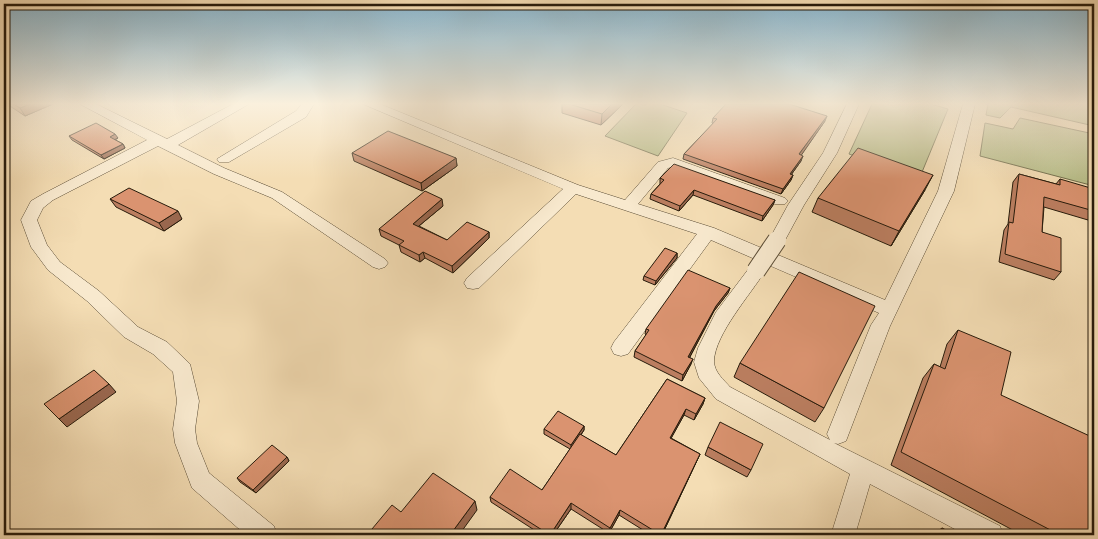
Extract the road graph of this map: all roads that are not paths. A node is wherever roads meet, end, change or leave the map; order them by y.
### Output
1 (134, 129) edge
2 (190, 129) edge
3 (275, 129) edge
4 (430, 129) edge
5 (841, 129) edge
6 (962, 129) edge
7 (161, 143) junction
8 (224, 159) dead end
9 (574, 188) junction
10 (780, 201) dead end
11 (630, 205) junction
12 (708, 232) junction
13 (379, 263) dead end
14 (473, 284) dead end
15 (890, 310) junction
16 (622, 348) dead end
17 (838, 434) dead end
18 (862, 471) junction
19 (265, 535) edge
20 (843, 535) edge
21 (990, 535) edge

1 - 7 street
2 - 7 street
3 - 8 street
4 - 9 street
5 - 18 street, bridge
6 - 15 street
7 - 13 street
7 - 19 street
9 - 11 street
9 - 14 street
10 - 11 street
11 - 12 street
12 - 15 street
12 - 16 street
15 - 17 street
18 - 20 street
18 - 21 street

